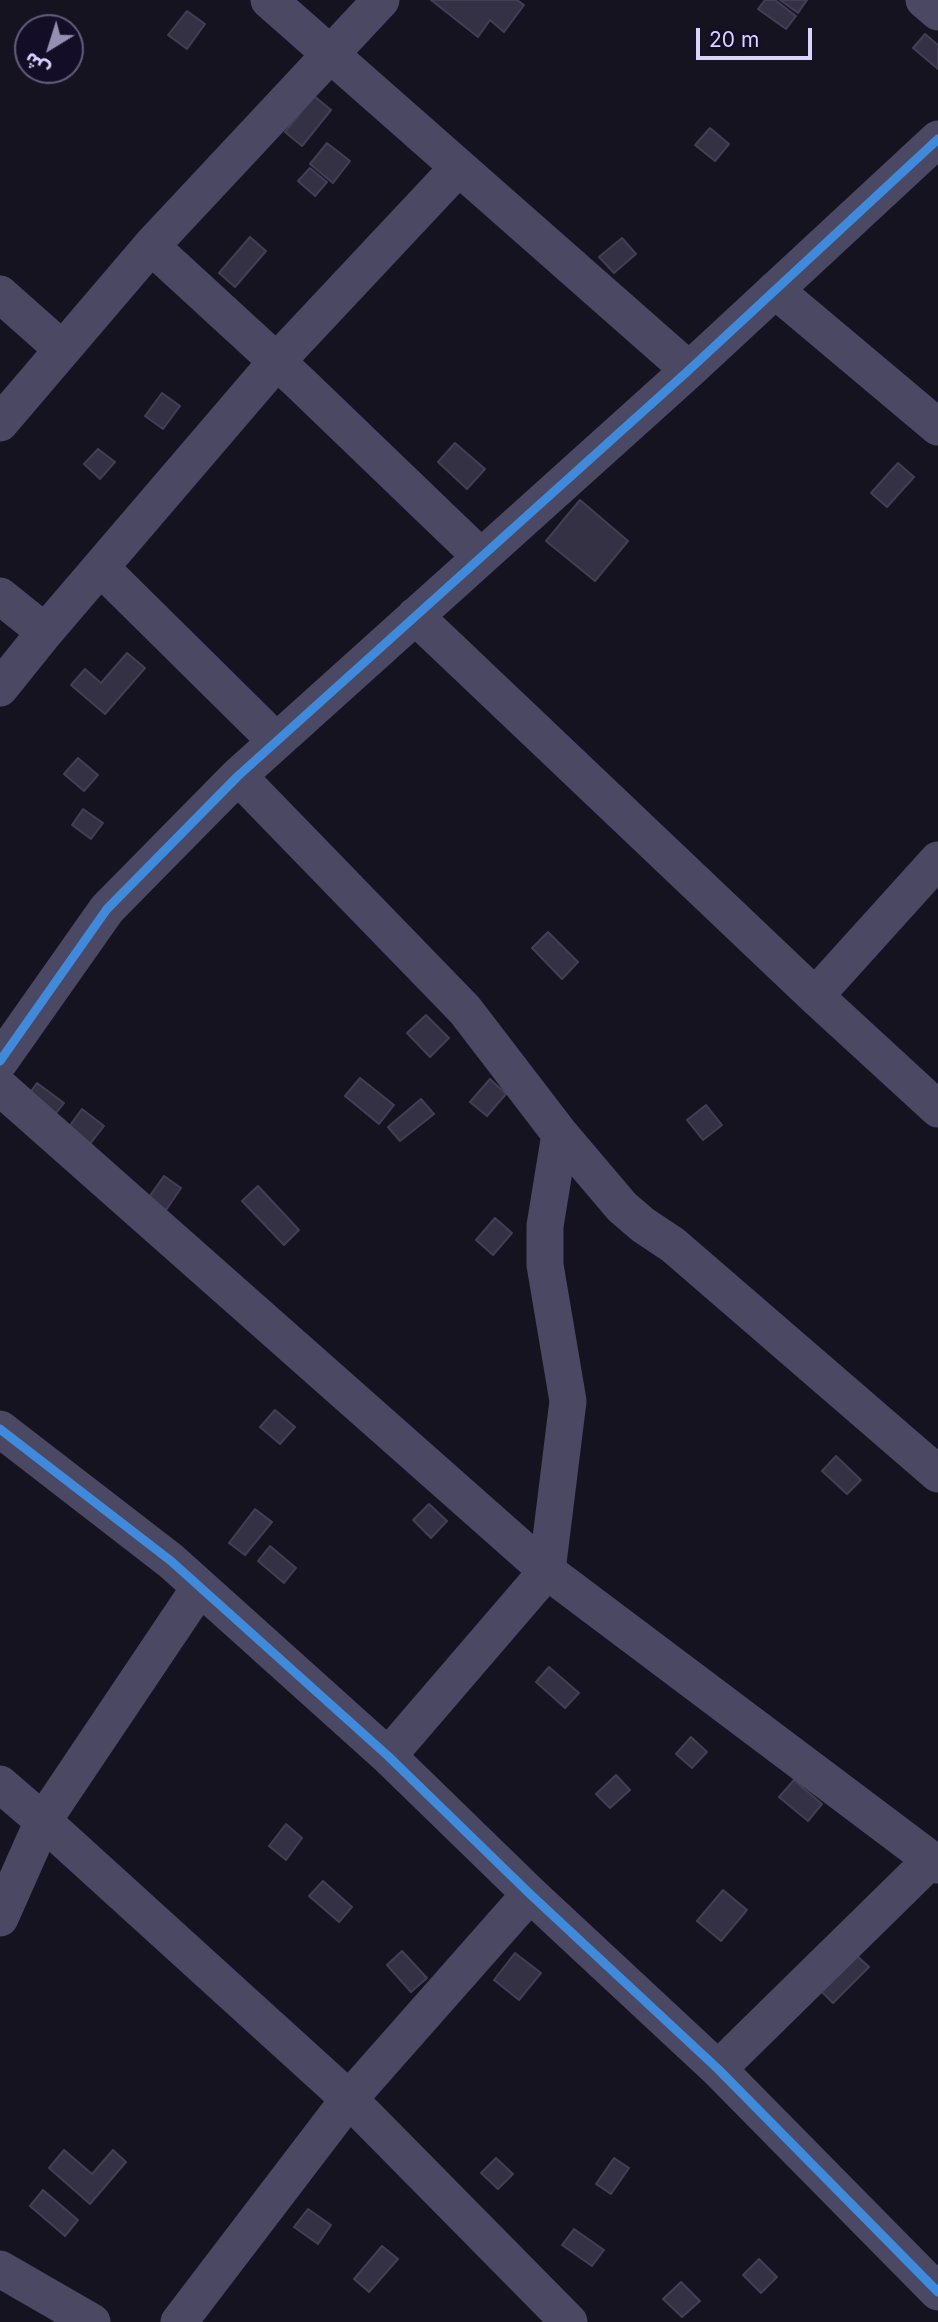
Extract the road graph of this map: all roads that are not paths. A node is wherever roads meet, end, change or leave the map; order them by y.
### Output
1 (269, 0) edge
2 (381, 0) edge
3 (924, 0) edge
4 (938, 12) edge
5 (330, 54) junction
6 (938, 139) edge
7 (458, 168) junction
8 (151, 247) junction
9 (775, 290) junction
10 (0, 294) edge
11 (62, 349) junction
12 (277, 361) junction
13 (689, 370) junction
14 (0, 423) edge
15 (938, 426) edge
16 (481, 557) junction
17 (101, 568) junction
18 (0, 596) edge
19 (415, 616) junction
20 (45, 632) junction
21 (0, 688) edge
22 (276, 741) junction
23 (238, 776) junction
24 (938, 860) edge
25 (815, 996) junction
26 (0, 1061) edge
27 (0, 1087) edge
28 (938, 1109) edge
29 (560, 1134) junction
30 (0, 1429) edge
31 (935, 1467) edge
32 (547, 1571) junction
33 (200, 1587) junction
34 (388, 1756) junction
35 (0, 1784) edge
36 (43, 1821) junction
37 (935, 1862) edge
38 (530, 1894) junction
39 (0, 1918) edge
40 (718, 2069) junction
41 (349, 2099) junction
42 (0, 2269) edge
43 (938, 2292) edge
44 (938, 2310) edge
45 (92, 2322) edge
46 (179, 2322) edge
47 (569, 2322) edge
48 (928, 2322) edge

1 - 5 street
2 - 5 street
3 - 4 street
5 - 7 street
5 - 8 street
6 - 9 street
7 - 12 street
7 - 13 street
8 - 11 street
8 - 12 street
9 - 13 street
9 - 15 street
10 - 11 street
11 - 14 street
12 - 16 street
12 - 17 street
13 - 16 street
16 - 19 street
17 - 20 street
17 - 22 street
18 - 20 street
19 - 22 street
19 - 25 street
20 - 21 street
22 - 23 street
23 - 26 street
23 - 29 street
24 - 25 street
25 - 28 street
27 - 32 street
29 - 31 street
29 - 32 street
30 - 33 street
32 - 34 street
32 - 37 street
33 - 34 street
33 - 36 street
34 - 38 street
35 - 36 street
36 - 39 street
36 - 41 street
37 - 40 street
38 - 40 street
38 - 41 street
40 - 43 street
41 - 46 street
41 - 47 street
42 - 45 street
44 - 48 street

